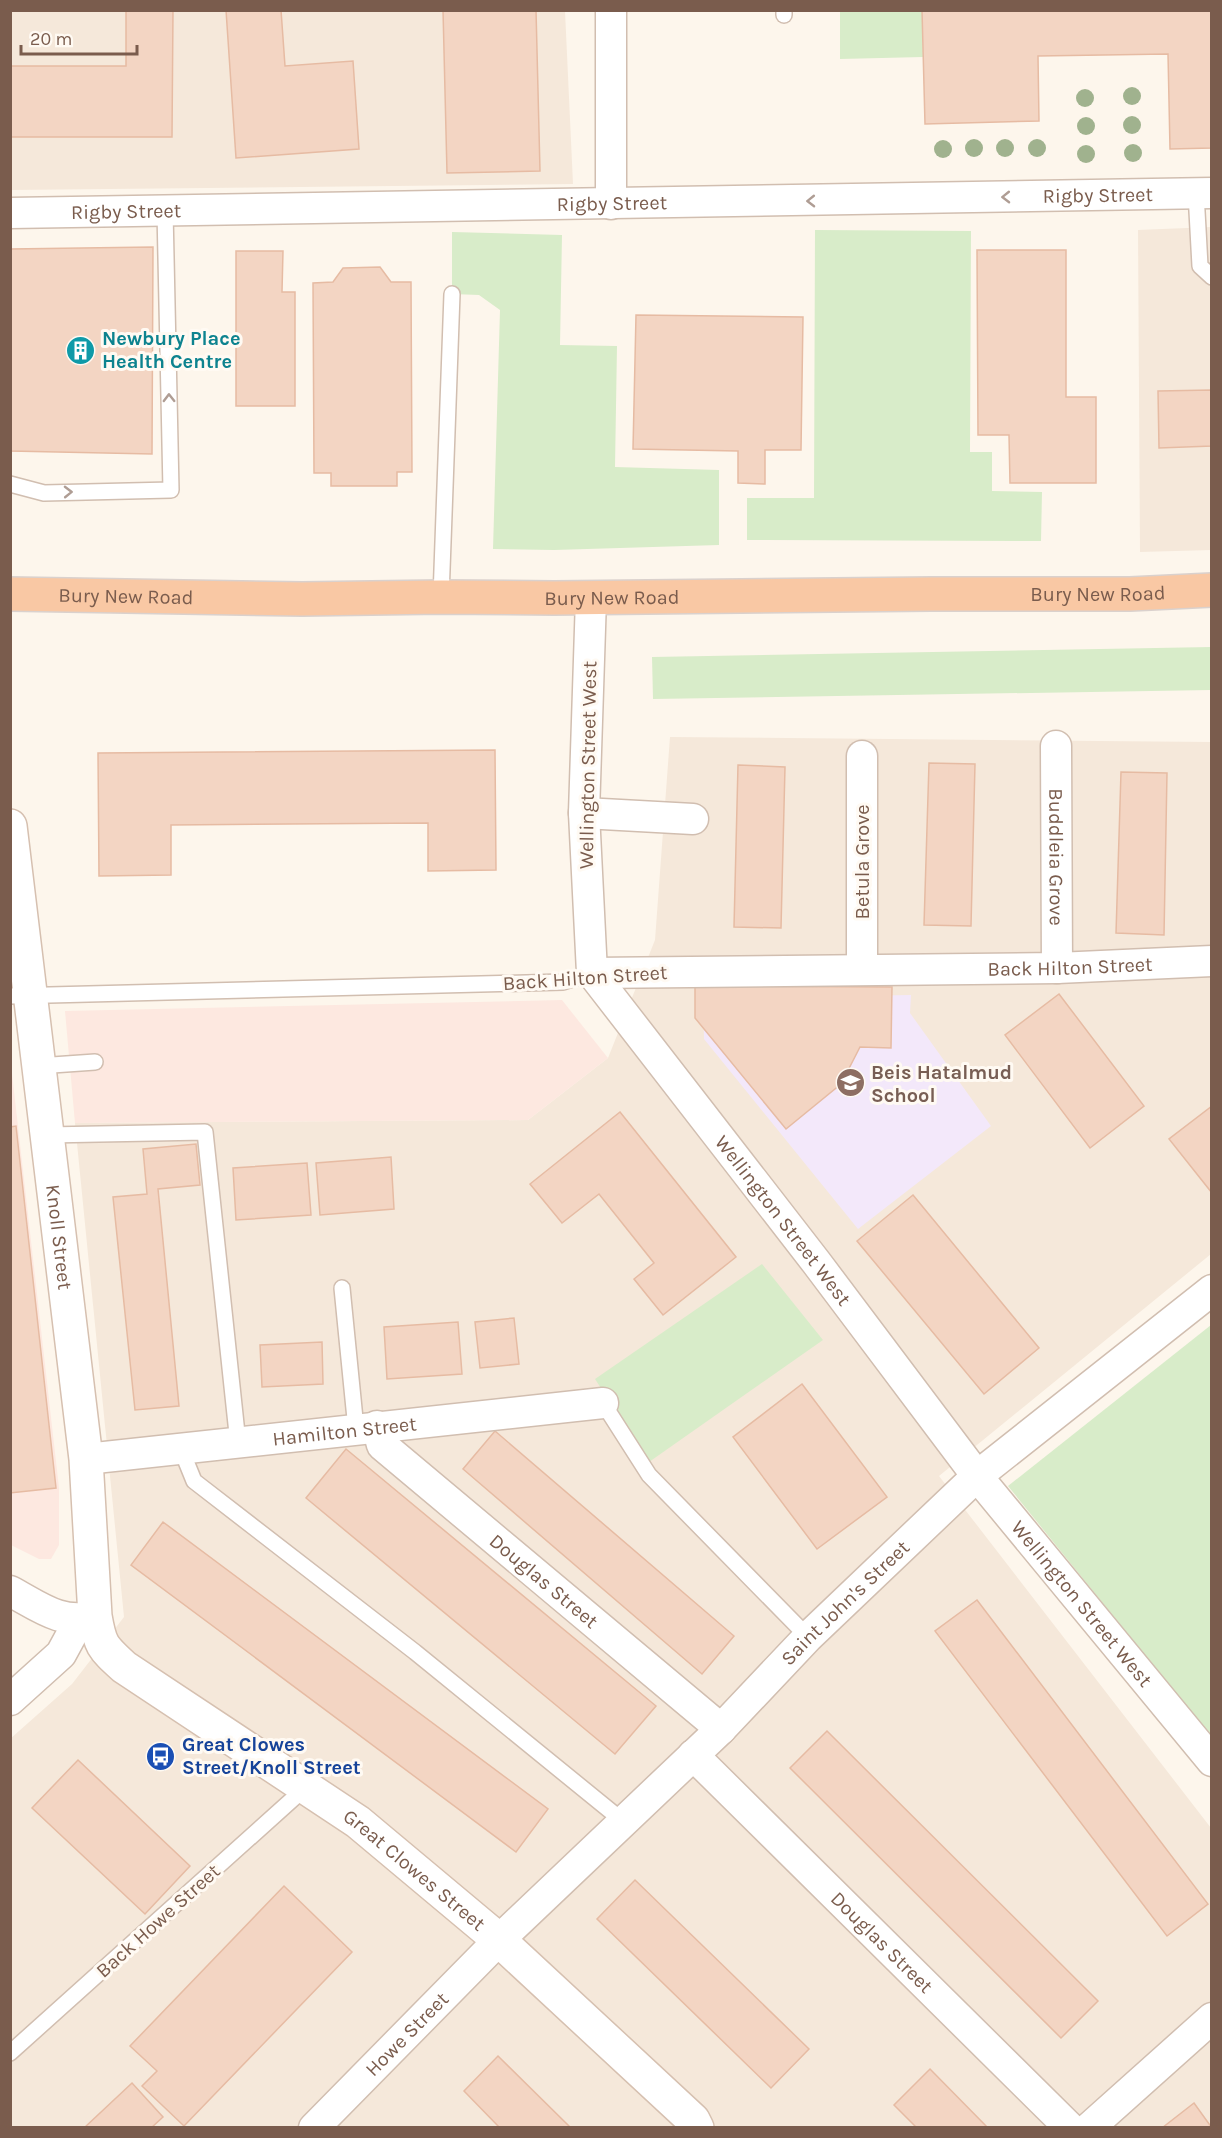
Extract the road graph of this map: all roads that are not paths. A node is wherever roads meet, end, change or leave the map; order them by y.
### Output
1 (611, 10) edge
2 (1204, 193) edge
3 (611, 204) junction
4 (165, 211) junction
5 (10, 213) edge
6 (1212, 277) edge
7 (452, 294) dead end
8 (10, 484) edge
9 (1212, 590) edge
10 (10, 594) edge
11 (441, 597) junction
12 (591, 598) junction
13 (1056, 746) dead end
14 (862, 756) dead end
15 (584, 813) junction
16 (693, 819) dead end
17 (10, 826) edge
18 (1212, 961) edge
19 (1057, 968) junction
20 (862, 969) junction
21 (592, 973) junction
22 (20, 997) edge
23 (95, 1062) dead end
24 (38, 1066) junction
25 (47, 1135) junction
26 (342, 1288) dead end
27 (1212, 1290) edge
28 (603, 1403) joint
29 (367, 1428) junction
30 (238, 1443) junction
31 (181, 1449) junction
32 (86, 1459) junction
33 (977, 1476) junction
34 (10, 1591) edge
35 (87, 1618) junction
36 (808, 1637) junction
37 (104, 1649) joint
38 (10, 1700) edge
39 (721, 1729) junction
40 (693, 1755) junction
41 (1212, 1761) edge
42 (305, 1788) junction
43 (624, 1822) junction
44 (499, 1940) junction
45 (1212, 2018) edge
46 (10, 2053) edge
47 (692, 2125) edge
48 (314, 2127) edge
49 (1086, 2127) edge

1 - 3 street
2 -> 3 street, Rigby Street
2 - 6 lane
3 - 4 street, Rigby Street
4 - 5 street, Rigby Street
8 -> 4 lane
7 - 11 lane
9 - 12 highway, Bury New Road
10 - 11 highway, Bury New Road
11 - 12 highway, Bury New Road
12 - 15 street, Wellington Street West
13 - 19 street, Buddleia Grove
14 - 20 street, Betula Grove
15 - 16 street
15 - 21 street, Wellington Street West
17 - 22 main road, Knoll Street
18 - 19 street, Back Hilton Street
19 - 20 street, Back Hilton Street
20 - 21 street, Back Hilton Street
21 - 22 lane, Back Hilton Street
21 - 33 street, Wellington Street West
22 - 24 main road, Knoll Street
23 - 24 lane
24 - 25 main road, Knoll Street
25 - 30 lane
25 - 32 main road, Knoll Street
26 - 29 lane
27 - 33 street, Saint John's Street
28 - 29 street, Hamilton Street
28 - 36 lane
29 - 30 street, Hamilton Street
29 - 39 street, Douglas Street
30 - 31 street, Hamilton Street
31 - 32 street, Hamilton Street
31 - 43 lane
32 - 35 main road, Knoll Street
33 - 36 street, Saint John's Street
33 - 41 street, Wellington Street West
34 - 35 street
35 - 37 main road, Knoll Street
35 - 38 street
36 - 39 street, Saint John's Street
37 - 42 main road, Great Clowes Street
39 - 40 street, Saint John's Street
40 - 43 street, Saint John's Street
40 - 49 street, Douglas Street
42 - 44 main road, Great Clowes Street
42 - 46 lane, Back Howe Street
43 - 44 street, Saint John's Street
44 - 47 main road, Great Clowes Street
44 - 48 street, Howe Street
45 - 49 street

